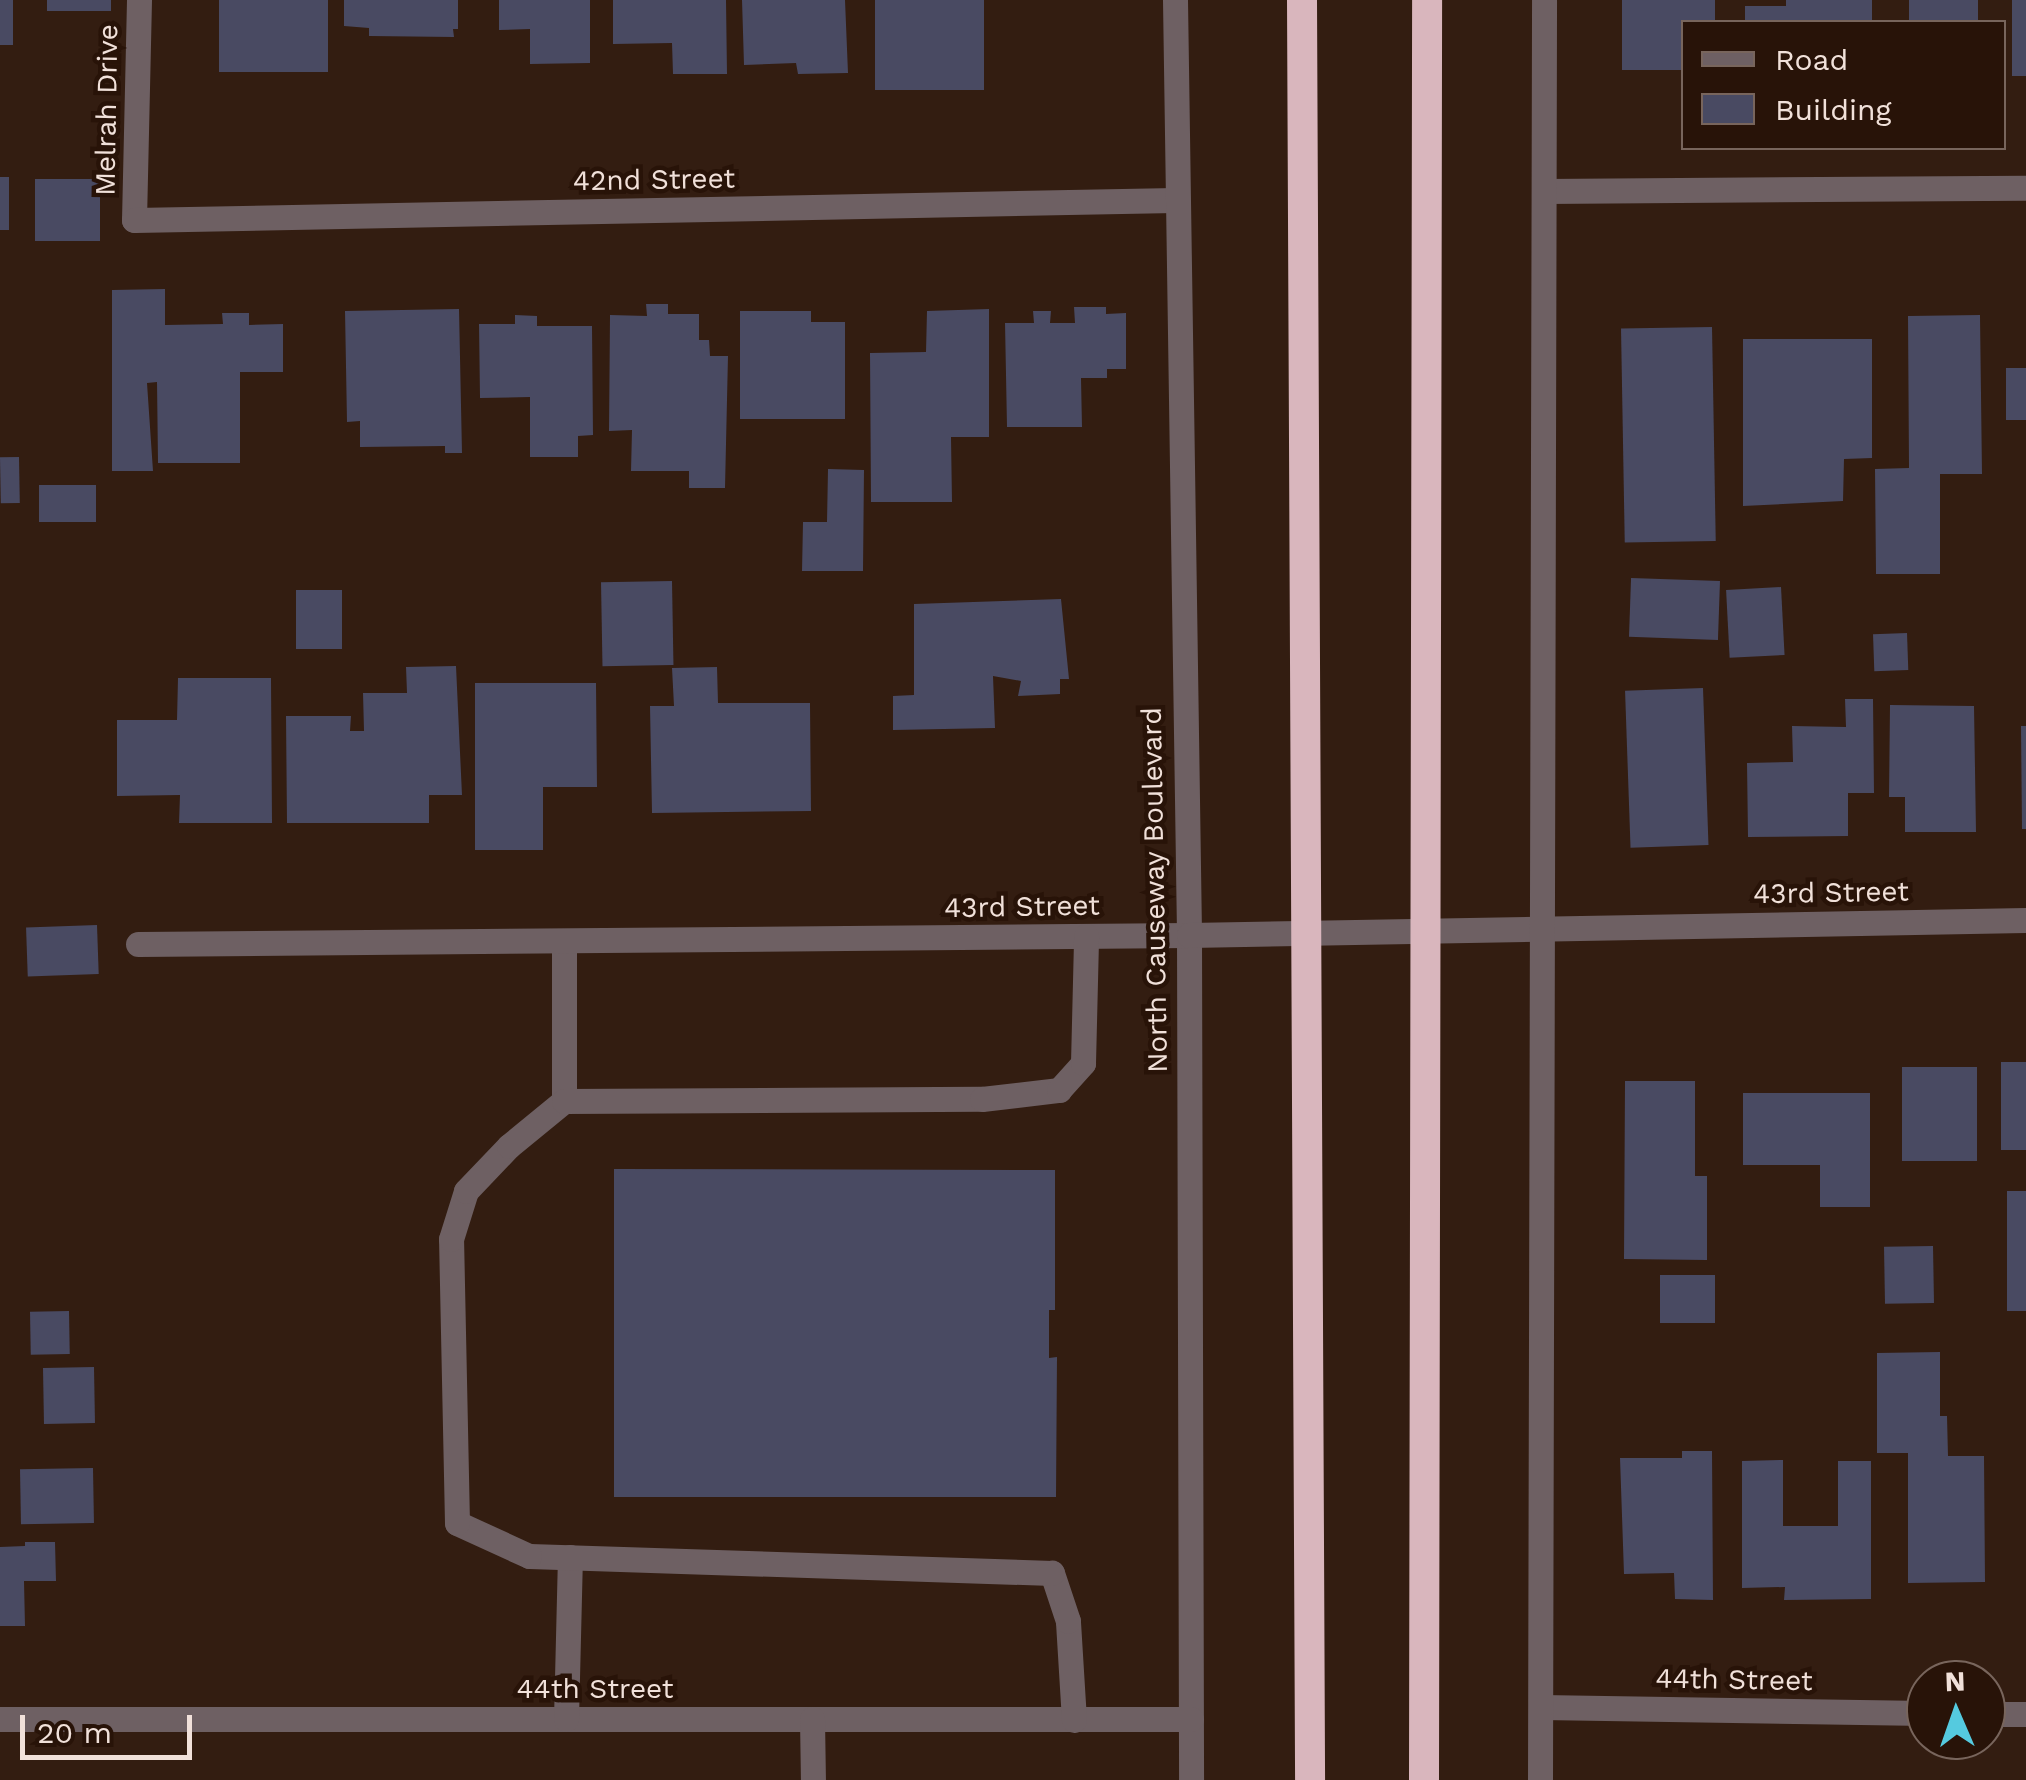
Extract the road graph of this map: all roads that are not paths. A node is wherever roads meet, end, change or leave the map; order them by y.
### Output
1 (139, 0) edge
2 (1175, 0) edge
3 (1302, 0) edge
4 (1428, 0) edge
5 (1544, 0) edge
6 (2026, 188) edge
7 (1544, 191) junction
8 (1175, 200) junction
9 (134, 220) joint
10 (2026, 920) edge
11 (1539, 929) junction
12 (1426, 931) junction
13 (1309, 933) junction
14 (1189, 935) junction
15 (1086, 936) junction
16 (564, 941) junction
17 (138, 944) dead end
18 (564, 1101) junction
19 (570, 1557) junction
20 (1540, 1707) junction
21 (1906, 1713) edge
22 (0, 1719) edge
23 (566, 1719) junction
24 (812, 1719) junction
25 (1191, 1719) junction
26 (1074, 1720) junction
27 (813, 1780) edge
28 (1191, 1780) edge
29 (1310, 1780) edge
30 (1424, 1780) edge
31 (1540, 1780) edge

1 - 9 street, Melrah Drive
2 - 8 street, North Causeway Boulevard
3 - 13 highway
4 - 12 highway
5 - 7 street
6 - 7 street
7 - 11 street
8 - 9 street, 42nd Street
8 - 14 street, North Causeway Boulevard
10 - 11 street, 43rd Street
11 - 12 street, 43rd Street
11 - 20 street
12 - 13 street, 43rd Street
12 - 30 highway
13 - 14 street, 43rd Street
13 - 29 highway
14 - 15 street, 43rd Street
14 - 25 street, North Causeway Boulevard
15 - 16 street, 43rd Street
15 - 18 street
16 - 17 street, 43rd Street
16 - 18 street
18 - 19 street
19 - 23 street
19 - 26 street
20 - 21 street, 44th Street
20 - 31 street
22 - 23 street, 44th Street
23 - 24 street, 44th Street
24 - 26 street, 44th Street
24 - 27 street
25 - 26 street, 44th Street
25 - 28 street, North Causeway Boulevard

